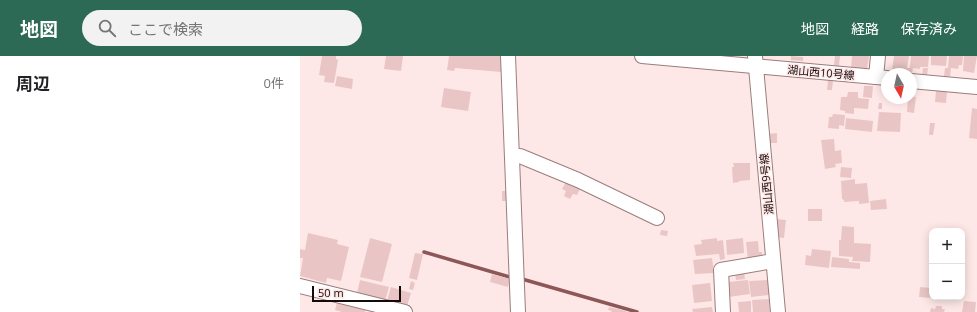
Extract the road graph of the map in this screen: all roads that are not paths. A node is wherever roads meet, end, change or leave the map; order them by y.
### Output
1 (508, 56) edge
2 (642, 56) edge
3 (878, 56) edge
4 (755, 61) edge
5 (881, 72) edge
6 (881, 78) edge
7 (917, 82) edge
8 (977, 87) edge
9 (512, 156) junction
10 (658, 218) dead end
11 (773, 262) junction
12 (300, 286) edge
13 (405, 312) edge
14 (518, 312) edge
15 (723, 312) edge
16 (778, 312) edge

1 - 9 street
2 - 4 street, 湖山西10号線
3 - 5 street
4 - 6 street, 湖山西10号線
4 - 11 street, 湖山西9号線
7 - 8 street
9 - 10 street
9 - 14 street
11 - 15 street
11 - 16 street, 湖山西9号線
12 - 13 street

